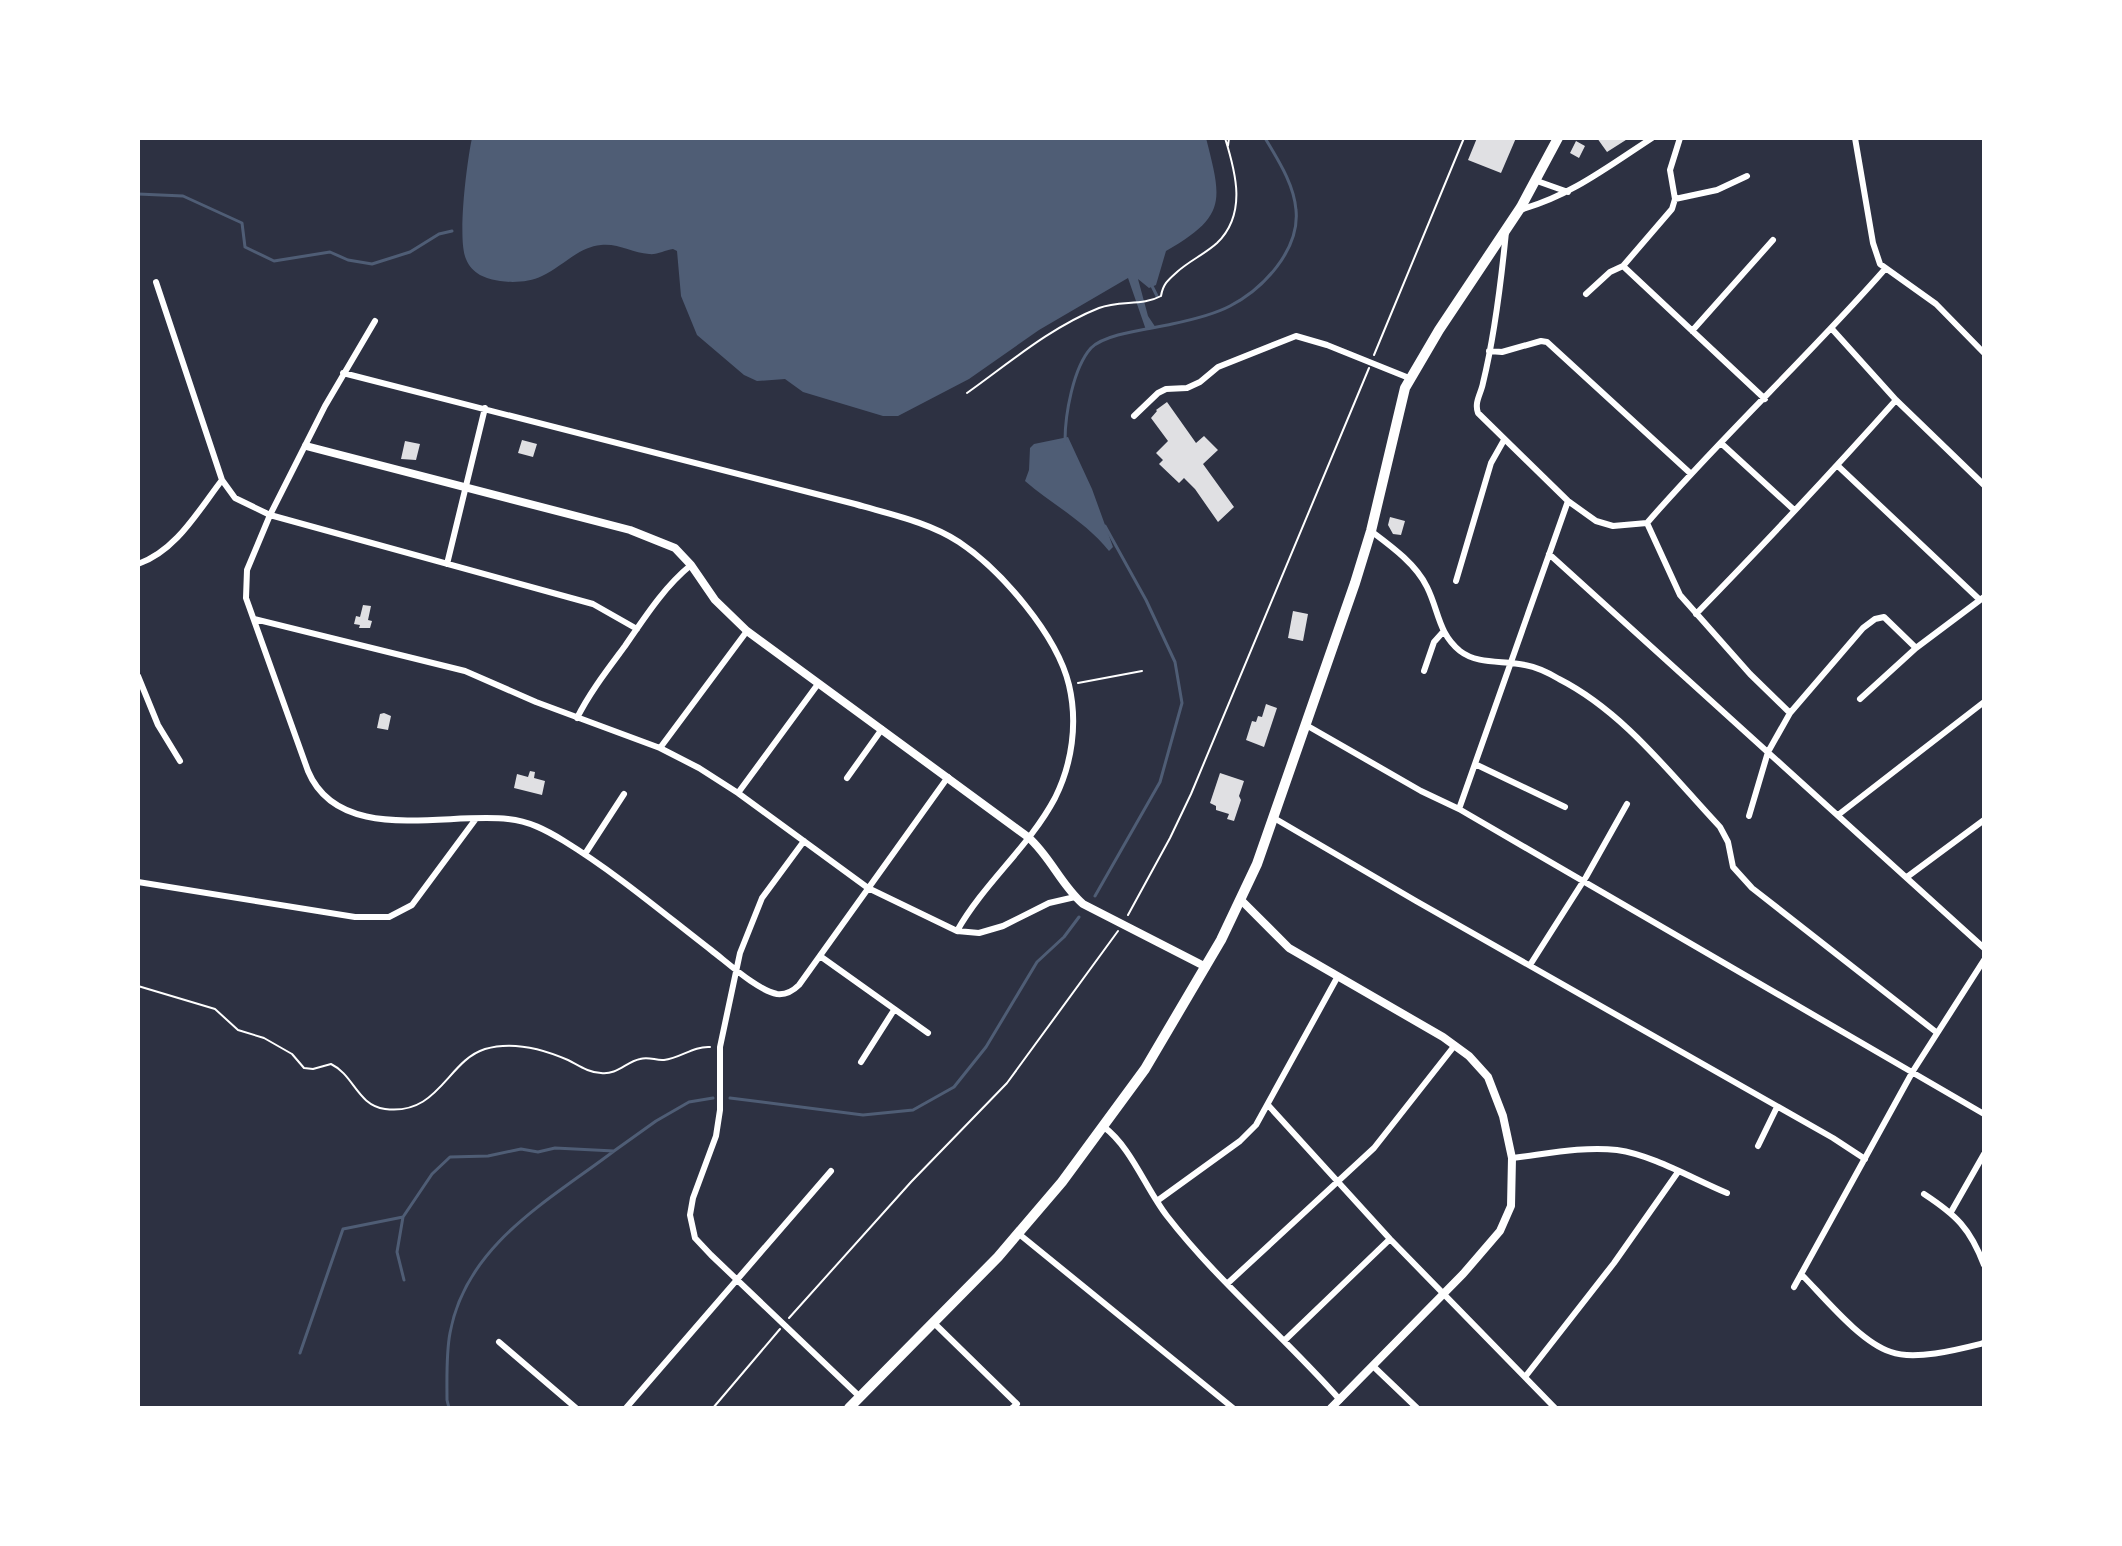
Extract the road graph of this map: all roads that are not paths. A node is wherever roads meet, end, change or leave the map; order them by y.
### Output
1 (1558, 138) edge
2 (1652, 138) edge
3 (1680, 138) edge
4 (1855, 138) edge
5 (1747, 176) dead end
6 (1537, 181) junction
7 (1568, 192) junction
8 (1675, 199) junction
9 (1519, 210) junction
10 (1506, 230) junction
11 (1773, 240) dead end
12 (1623, 266) junction
13 (1885, 269) junction
14 (156, 282) dead end
15 (1586, 294) dead end
16 (375, 321) dead end
17 (1832, 329) junction
18 (1692, 331) junction
19 (1489, 351) junction
20 (1984, 353) edge
21 (343, 373) junction
22 (1409, 378) junction
23 (1765, 399) junction
24 (1896, 400) junction
25 (485, 408) junction
26 (1134, 416) dead end
27 (1504, 440) junction
28 (1722, 444) junction
29 (306, 446) junction
30 (1838, 466) junction
31 (1690, 473) junction
32 (222, 480) junction
33 (1984, 485) edge
34 (465, 487) junction
35 (1568, 501) junction
36 (1793, 509) junction
37 (270, 515) junction
38 (1647, 523) junction
39 (1371, 531) junction
40 (1549, 554) junction
41 (138, 564) edge
42 (447, 564) junction
43 (691, 565) junction
44 (1456, 581) dead end
45 (1982, 599) edge
46 (1696, 614) junction
47 (254, 619) junction
48 (637, 629) junction
49 (747, 631) junction
50 (1443, 632) junction
51 (1916, 648) junction
52 (1510, 663) junction
53 (1424, 671) dead end
54 (138, 676) edge
55 (818, 684) junction
56 (142, 698) edge
57 (1860, 699) dead end
58 (1984, 702) edge
59 (1790, 713) junction
60 (577, 718) junction
61 (1306, 725) junction
62 (882, 729) junction
63 (660, 748) junction
64 (1768, 752) junction
65 (180, 761) dead end
66 (1475, 764) junction
67 (948, 777) junction
68 (847, 778) dead end
69 (738, 793) junction
70 (624, 794) dead end
71 (1627, 804) dead end
72 (1565, 807) dead end
73 (1459, 809) junction
74 (1838, 815) junction
75 (1749, 816) dead end
76 (1274, 818) junction
77 (475, 820) junction
78 (1984, 820) edge
79 (1028, 837) junction
80 (804, 841) junction
81 (585, 854) junction
82 (1907, 877) junction
83 (138, 882) edge
84 (1583, 882) junction
85 (868, 888) junction
86 (1075, 897) junction
87 (1242, 901) junction
88 (957, 931) junction
89 (1984, 948) edge
90 (820, 956) junction
91 (1984, 960) edge
92 (1530, 965) junction
93 (1206, 967) junction
94 (736, 969) junction
95 (1338, 976) junction
96 (894, 1010) junction
97 (1936, 1032) junction
98 (928, 1033) dead end
99 (1455, 1045) junction
100 (861, 1062) dead end
101 (1913, 1071) junction
102 (1268, 1105) junction
103 (1777, 1107) junction
104 (1984, 1114) edge
105 (1104, 1127) junction
106 (1758, 1146) dead end
107 (1984, 1154) edge
108 (1512, 1158) junction
109 (1865, 1159) junction
110 (831, 1171) dead end
111 (1678, 1172) junction
112 (1337, 1183) junction
113 (1727, 1193) dead end
114 (1924, 1194) dead end
115 (1157, 1201) junction
116 (1951, 1212) junction
117 (1019, 1234) junction
118 (1390, 1239) junction
119 (1984, 1265) edge
120 (1801, 1274) junction
121 (738, 1279) junction
122 (1228, 1283) junction
123 (1794, 1287) dead end
124 (1443, 1295) junction
125 (933, 1322) junction
126 (1285, 1340) junction
127 (499, 1342) dead end
128 (1984, 1343) edge
129 (1373, 1366) junction
130 (1525, 1377) junction
131 (860, 1397) junction
132 (1340, 1400) junction
133 (576, 1408) edge
134 (626, 1408) edge
135 (849, 1408) edge
136 (1012, 1408) edge
137 (1233, 1408) edge
138 (1331, 1408) edge
139 (1417, 1408) edge
140 (1555, 1408) edge

1 - 6 main road
2 - 7 street
3 - 8 street
4 - 13 street
5 - 8 street
6 - 7 street
6 - 9 main road
7 - 9 street
8 - 12 street
9 - 10 main road
10 - 19 street
10 - 22 main road
11 - 18 street
12 - 15 street
12 - 18 street
13 - 17 street
13 - 20 street
14 - 32 street
16 - 21 street
17 - 23 street
17 - 24 street
18 - 23 street
19 - 27 street
19 - 31 street
21 - 25 street
21 - 29 street
22 - 26 street
22 - 39 main road
23 - 28 street
24 - 30 street
24 - 33 street
25 - 34 street
25 - 79 street
27 - 35 street
27 - 44 street
28 - 31 street
28 - 36 street
29 - 34 street
29 - 37 street
30 - 36 street
30 - 45 street
31 - 38 street
32 - 37 street
32 - 41 street
34 - 42 street
34 - 43 street
35 - 38 street
35 - 40 street
36 - 46 street
37 - 42 street
37 - 47 street
38 - 46 street
39 - 50 street
39 - 61 main road
40 - 52 street
40 - 64 street
42 - 48 street
43 - 48 street
43 - 49 street
45 - 51 street
46 - 59 street
47 - 60 street
47 - 77 street
48 - 60 street
49 - 55 street
49 - 63 street
50 - 52 street
50 - 53 street
51 - 57 street
51 - 59 street
52 - 66 street
52 - 97 street
54 - 56 street
55 - 62 street
55 - 69 street
56 - 65 street
58 - 74 street
59 - 64 street
60 - 63 street
61 - 73 street
61 - 76 main road
62 - 67 street
62 - 68 street
63 - 69 street
64 - 74 street
64 - 75 street
66 - 72 street
66 - 73 street
67 - 79 street
67 - 85 street
69 - 80 street
70 - 81 street
71 - 84 street
73 - 84 street
74 - 82 street
76 - 87 main road
76 - 92 street
77 - 81 street
77 - 83 street
78 - 82 street
79 - 86 street
79 - 88 street
80 - 85 street
80 - 94 street
81 - 94 street
82 - 89 street
84 - 92 street
84 - 101 street
85 - 88 street
85 - 90 street
86 - 88 street
86 - 93 street
87 - 93 main road
87 - 95 street
90 - 94 street
90 - 96 street
91 - 97 street
92 - 103 street
93 - 105 main road
94 - 121 street
95 - 99 street
95 - 102 street
96 - 98 street
96 - 100 street
97 - 101 street
99 - 108 street
99 - 112 street
101 - 104 street
101 - 109 street
102 - 112 street
102 - 115 street
103 - 106 street
103 - 109 street
105 - 115 street
105 - 117 main road
107 - 116 street
108 - 111 street
108 - 124 street
109 - 120 street
110 - 121 street
111 - 113 street
111 - 130 street
112 - 118 street
112 - 122 street
114 - 116 street
115 - 122 street
116 - 119 street
117 - 125 main road
117 - 137 street
118 - 124 street
118 - 126 street
120 - 123 street
120 - 128 street
121 - 131 street
121 - 134 street
122 - 126 street
124 - 129 street
124 - 130 street
125 - 131 main road
125 - 136 street
126 - 132 street
127 - 133 street
129 - 132 street
129 - 139 street
130 - 140 street
131 - 135 main road
132 - 138 street

